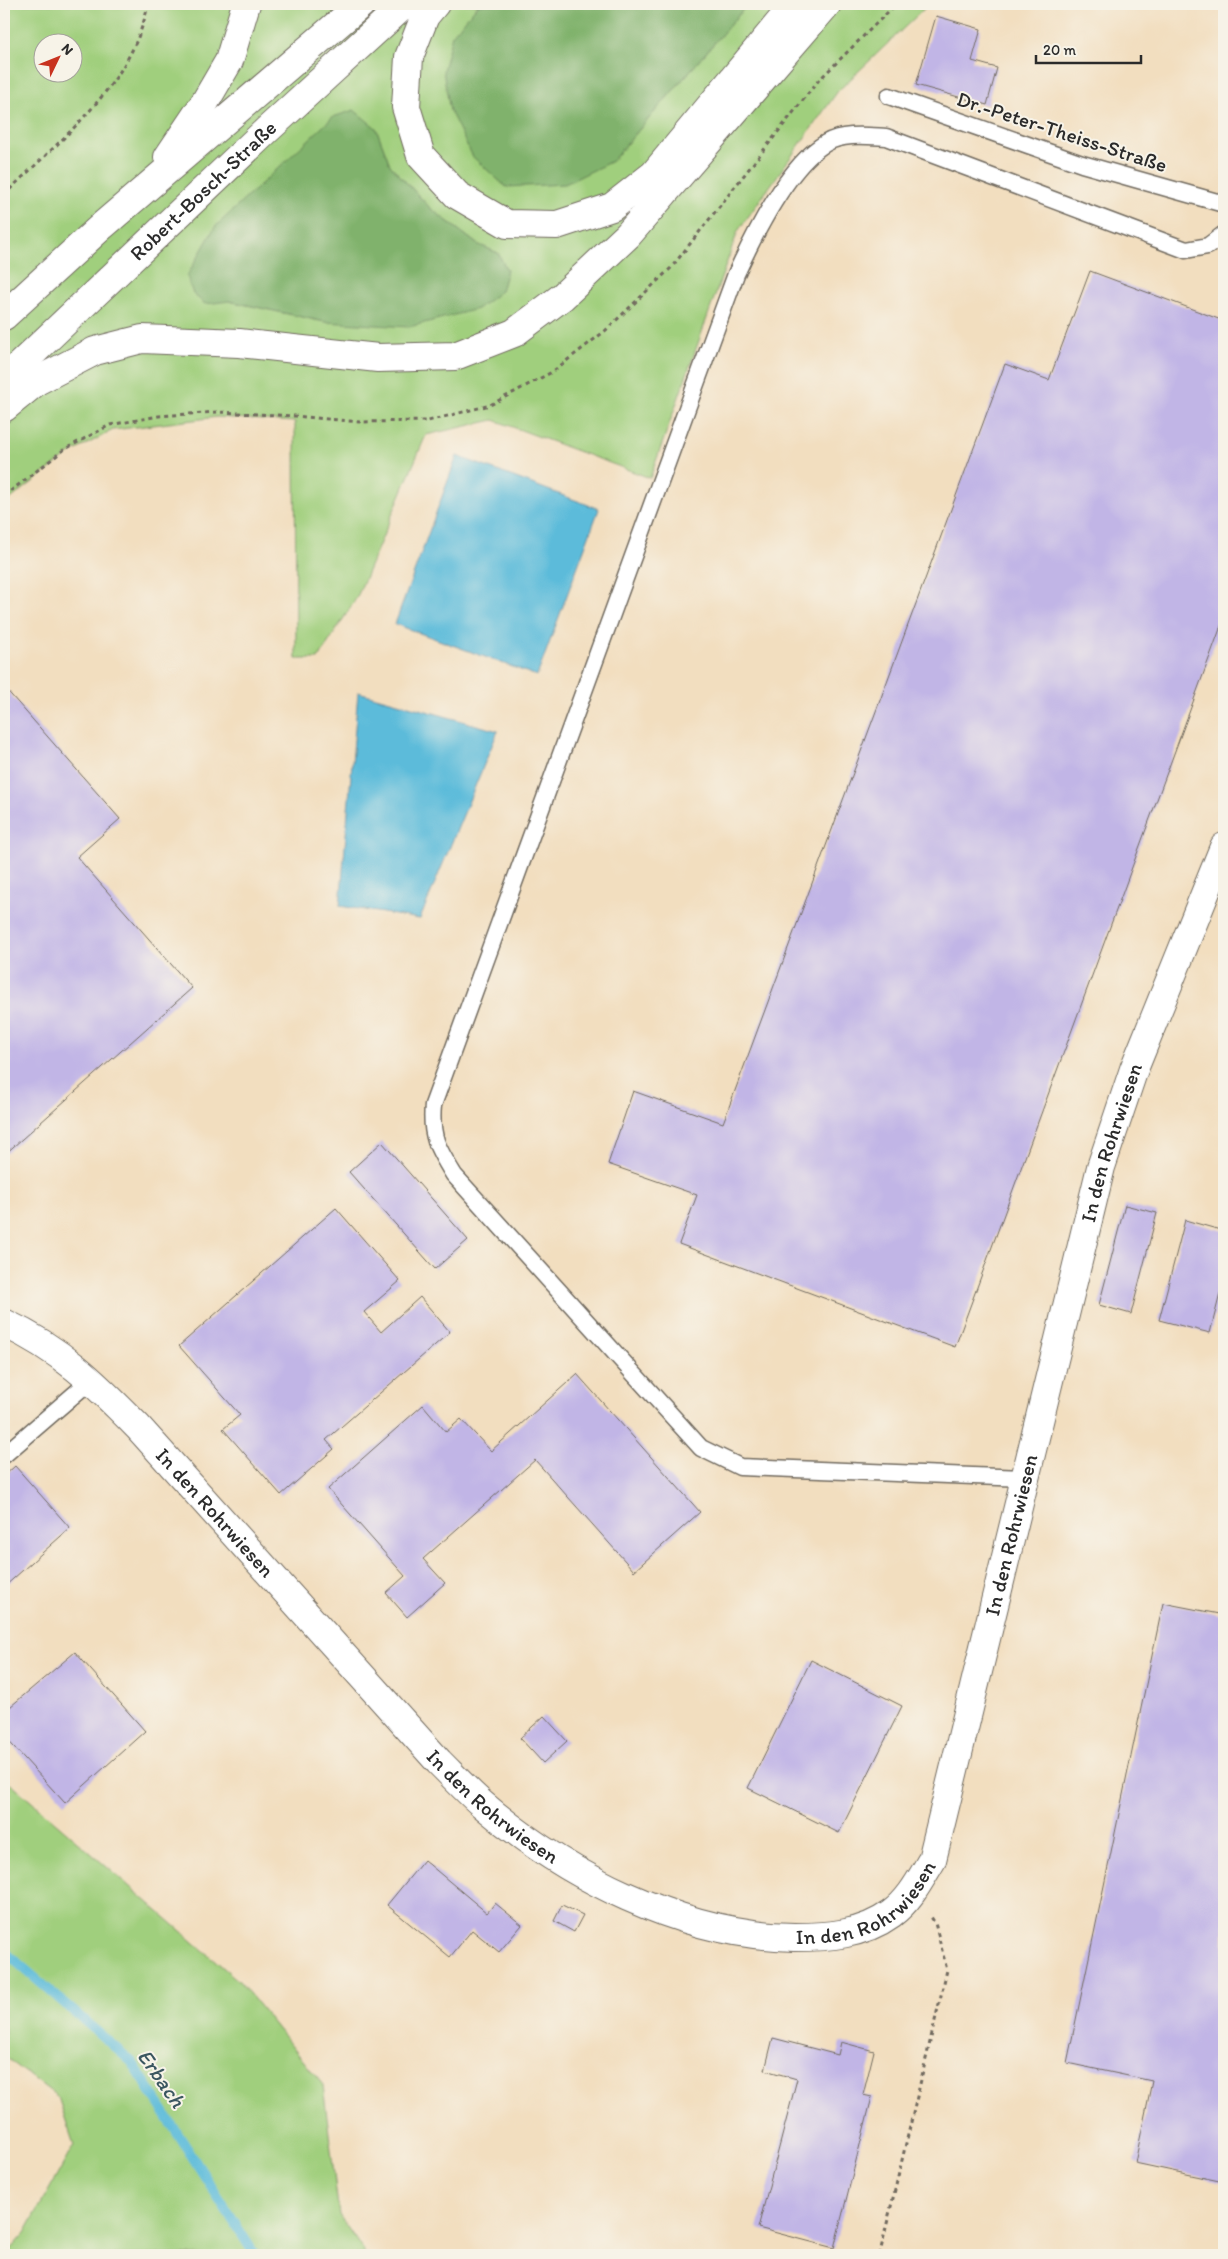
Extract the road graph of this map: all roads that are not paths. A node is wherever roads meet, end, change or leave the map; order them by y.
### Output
1 (246, 4) edge
2 (361, 4) edge
3 (405, 4) edge
4 (435, 4) edge
5 (795, 4) edge
6 (827, 4) edge
7 (888, 96) dead end
8 (1224, 204) edge
9 (102, 226) junction
10 (1224, 234) edge
11 (4, 316) edge
12 (4, 380) edge
13 (4, 408) edge
14 (1224, 847) edge
15 (4, 1323) edge
16 (91, 1380) junction
17 (4, 1455) edge
18 (1025, 1478) junction

1 - 9 main road
2 - 9 main road, Robert-Bosch-Straße
3 - 12 main road, Robert-Bosch-Straße
4 - 5 main road
6 - 13 main road
7 - 8 lane, Dr.-Peter-Theiss-Straße
9 - 11 main road, Robert-Bosch-Straße
10 - 18 lane
14 - 18 main road, In den Rohrwiesen
15 - 16 main road, In den Rohrwiesen
16 - 17 lane
16 - 18 main road, In den Rohrwiesen

